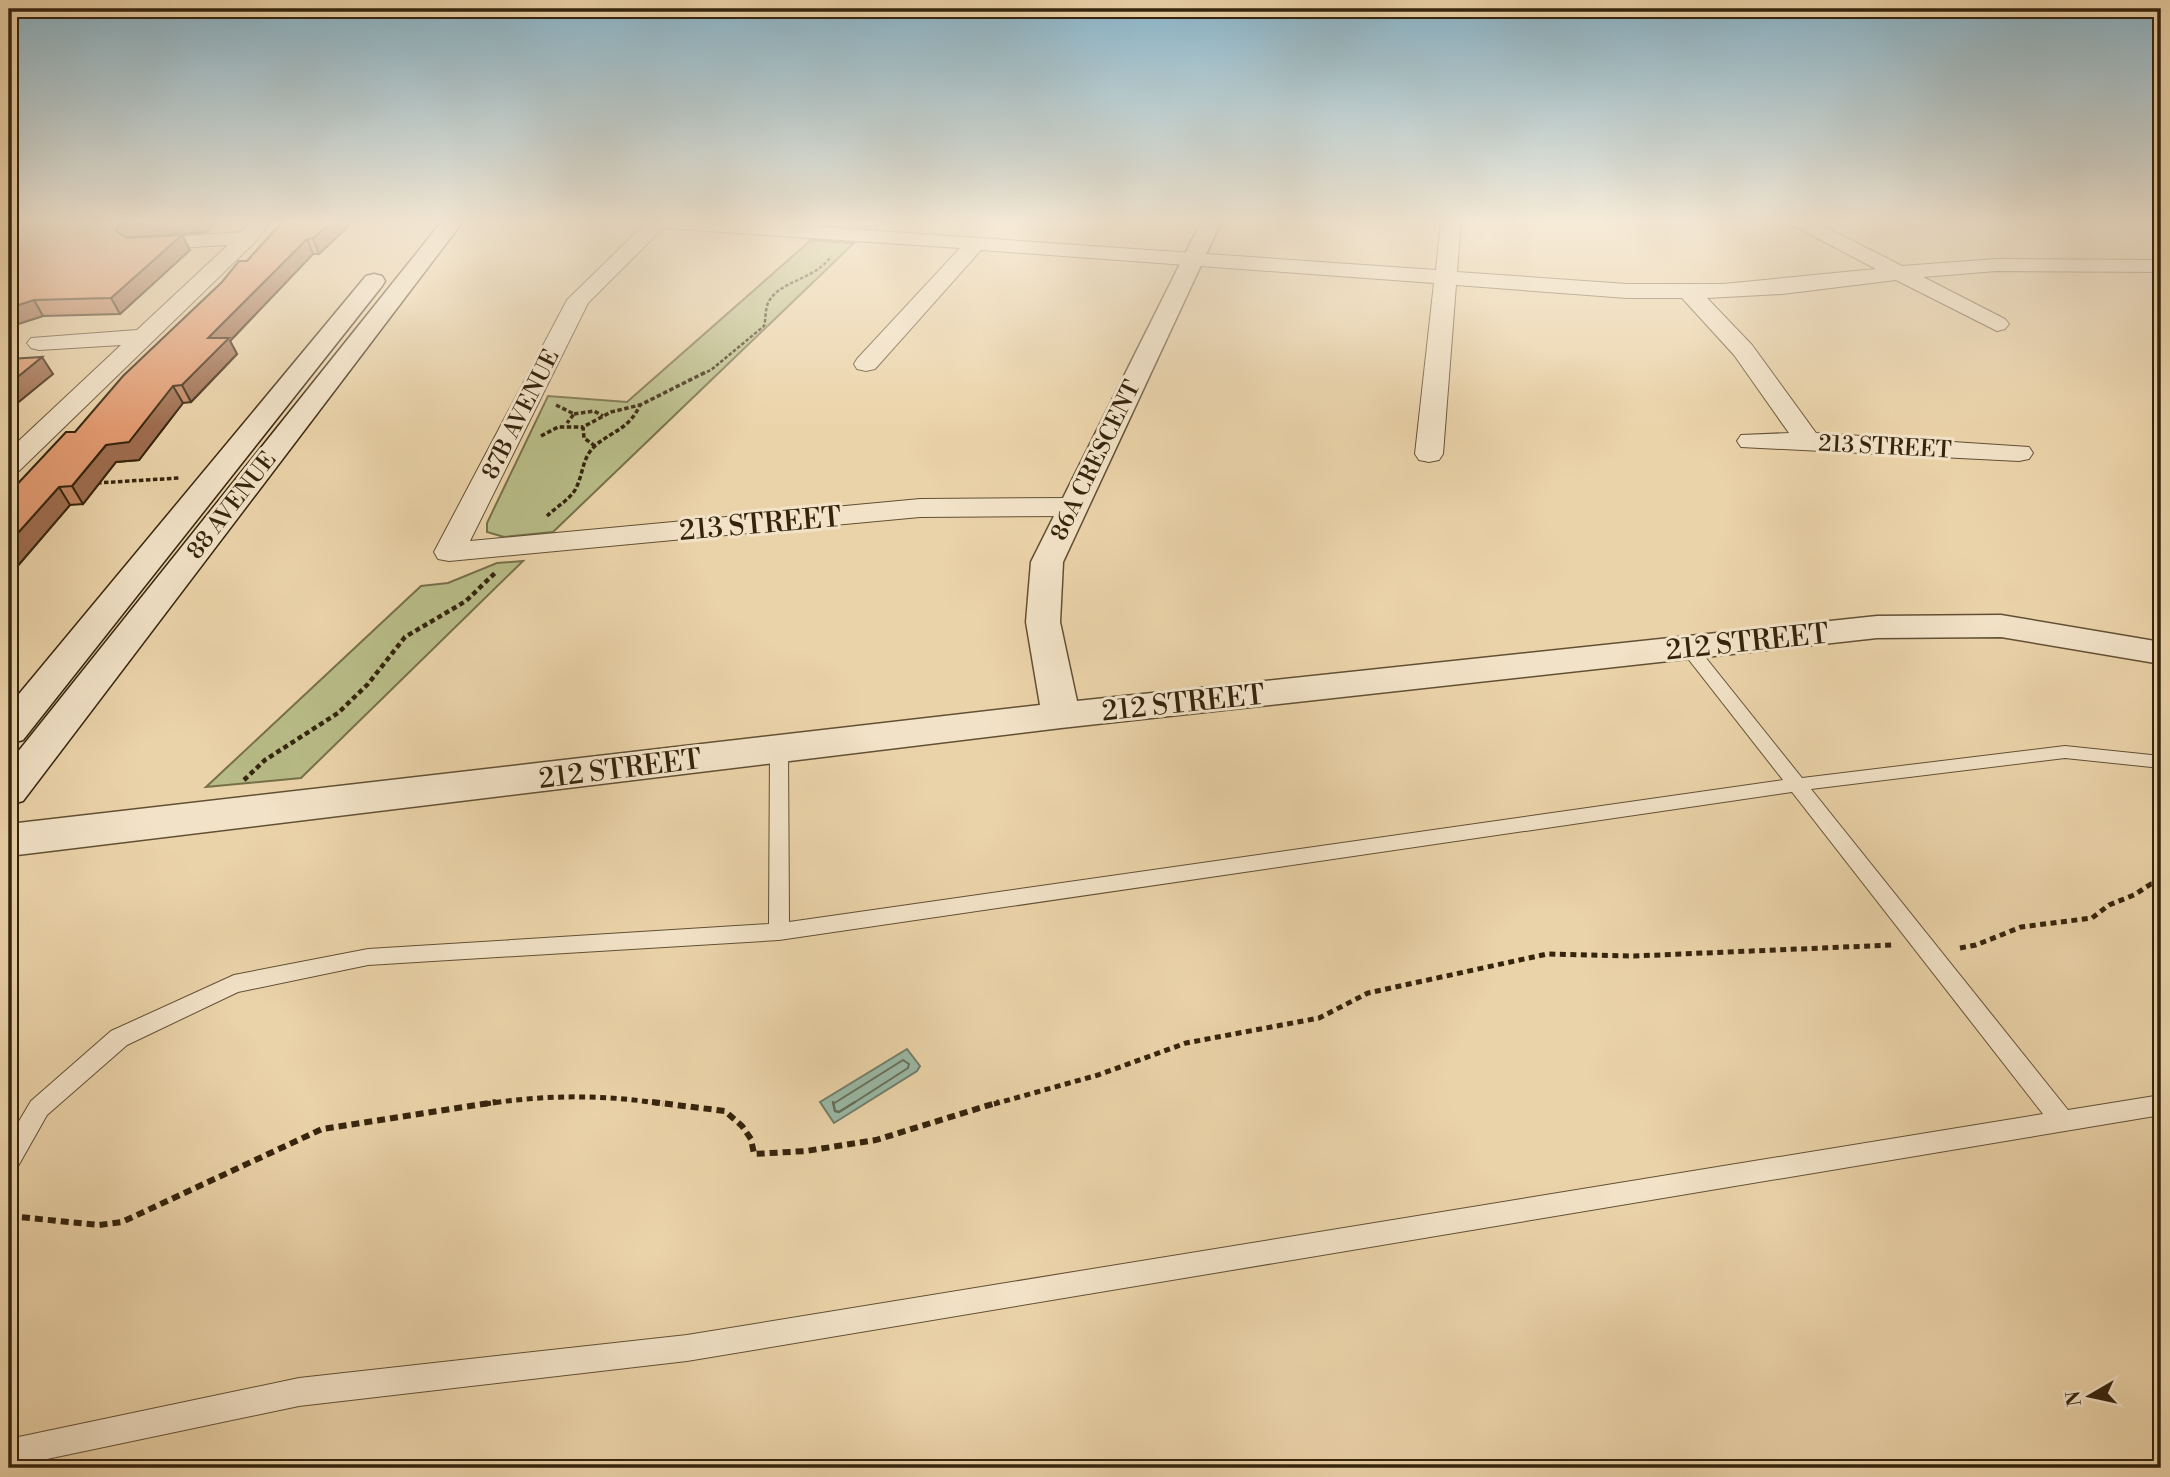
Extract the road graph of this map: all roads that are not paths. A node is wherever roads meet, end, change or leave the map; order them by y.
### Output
1 (193, 289) edge
2 (368, 289) edge
3 (400, 289) edge
4 (589, 289) edge
5 (934, 289) edge
6 (1179, 289) edge
7 (1445, 289) edge
8 (1584, 289) edge
9 (1753, 289) edge
10 (1930, 289) edge
11 (1689, 292) junction
12 (1997, 324) dead end
13 (144, 337) junction
14 (39, 343) dead end
15 (866, 364) dead end
16 (1751, 441) dead end
17 (1808, 441) junction
18 (2019, 453) dead end
19 (1429, 454) dead end
20 (9, 465) edge
21 (1072, 507) junction
22 (449, 552) joint
23 (1689, 647) junction
24 (2161, 653) edge
25 (1061, 715) junction
26 (9, 731) edge
27 (779, 748) junction
28 (2161, 762) edge
29 (1795, 785) junction
30 (9, 791) edge
31 (9, 840) edge
32 (779, 932) junction
33 (2161, 1105) edge
34 (2063, 1121) junction
35 (9, 1160) edge
36 (9, 1453) edge

1 - 13 street
2 - 26 street, 88 AVENUE
3 - 30 street, 88 AVENUE
4 - 22 street, 87B AVENUE
5 - 15 street
6 - 21 street, 86A CRESCENT
7 - 19 street
8 - 11 street
9 - 11 street
10 - 12 street
11 - 17 street
13 - 14 street
13 - 20 street
16 - 17 street, 213 STREET
17 - 18 street, 213 STREET
21 - 22 street, 213 STREET
21 - 25 street, 86A CRESCENT
23 - 24 street, 212 STREET
23 - 25 street, 212 STREET
23 - 29 lane
25 - 27 street, 212 STREET
27 - 31 street, 212 STREET
27 - 32 lane
28 - 29 lane
29 - 32 lane
29 - 34 lane
32 - 35 lane
33 - 34 lane
34 - 36 lane

